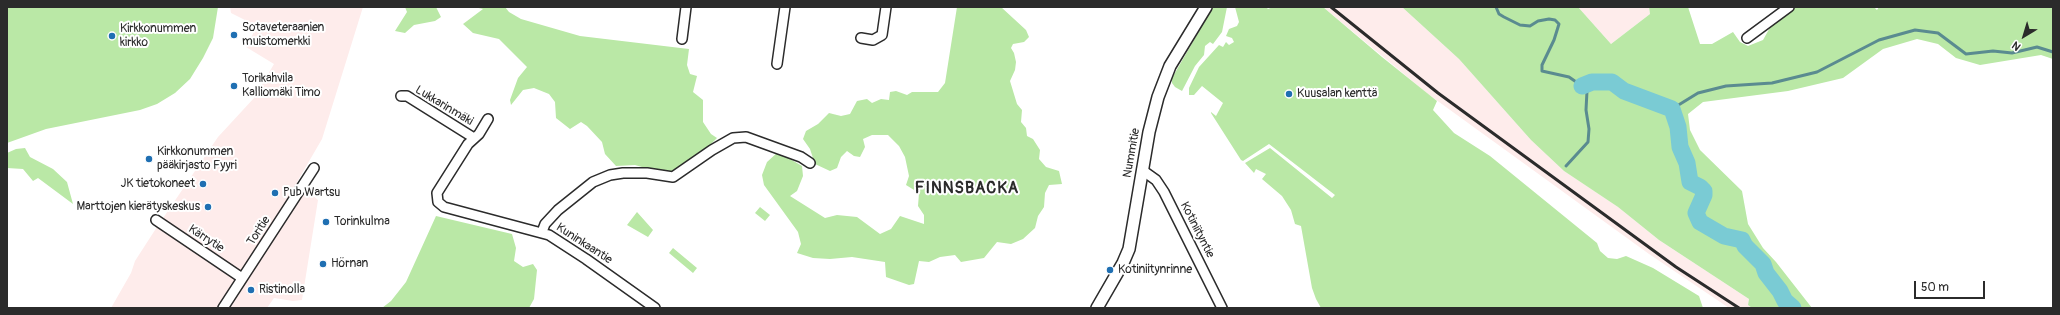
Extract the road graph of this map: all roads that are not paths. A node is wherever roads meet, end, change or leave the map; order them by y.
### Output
1 (686, 7) edge
2 (785, 7) edge
3 (886, 7) edge
4 (1206, 7) edge
5 (1789, 7) edge
6 (861, 38) dead end
7 (1747, 38) dead end
8 (682, 39) dead end
9 (777, 64) dead end
10 (401, 96) dead end
11 (488, 119) dead end
12 (474, 138) junction
13 (810, 162) dead end
14 (314, 168) dead end
15 (1142, 170) junction
16 (444, 207) joint
17 (156, 220) dead end
18 (542, 232) junction
19 (242, 278) junction
20 (223, 308) edge
21 (655, 308) edge
22 (1097, 308) edge
23 (1222, 308) edge

1 - 8 street
2 - 9 street
3 - 6 street
4 - 15 street, Nummitie
5 - 7 street
10 - 12 street, Lukkarinmäki
11 - 12 street, Lukkarinmäki
12 - 16 street, Lukkarinmäki
13 - 18 street
14 - 19 street, Toritie
15 - 22 street, Nummitie
15 - 23 street, Kotiniityntie
16 - 18 street, Kuninkaantie
17 - 19 street, Kärrytie
18 - 21 street, Kuninkaantie
19 - 20 street, Toritie

